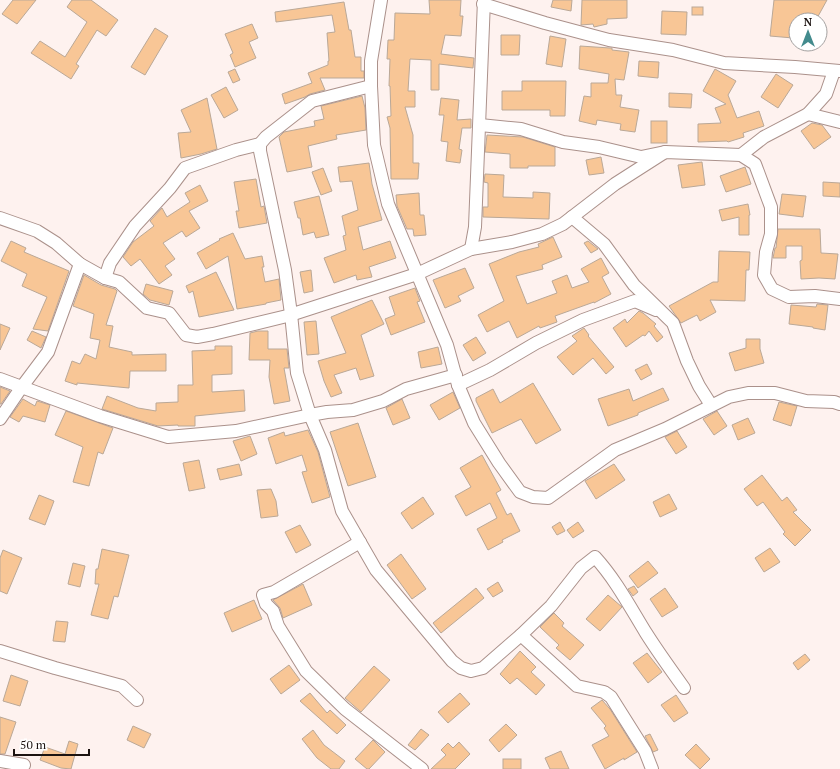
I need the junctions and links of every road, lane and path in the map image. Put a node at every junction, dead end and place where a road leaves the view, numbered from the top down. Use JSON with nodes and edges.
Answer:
{"nodes":[{"id":1,"x":382,"y":0,"type":"edge"},
{"id":2,"x":484,"y":2,"type":"edge"},
{"id":3,"x":837,"y":71,"type":"edge"},
{"id":4,"x":371,"y":86,"type":"junction"},
{"id":5,"x":808,"y":114,"type":"junction"},
{"id":6,"x":840,"y":122,"type":"edge"},
{"id":7,"x":480,"y":125,"type":"junction"},
{"id":8,"x":260,"y":144,"type":"junction"},
{"id":9,"x":665,"y":152,"type":"junction"},
{"id":10,"x":741,"y":155,"type":"junction"},
{"id":11,"x":572,"y":217,"type":"junction"},
{"id":12,"x":0,"y":218,"type":"edge"},
{"id":13,"x":471,"y":249,"type":"junction"},
{"id":14,"x":80,"y":264,"type":"junction"},
{"id":15,"x":417,"y":274,"type":"junction"},
{"id":16,"x":105,"y":278,"type":"junction"},
{"id":17,"x":840,"y":299,"type":"edge"},
{"id":18,"x":661,"y":312,"type":"junction"},
{"id":19,"x":292,"y":314,"type":"junction"},
{"id":20,"x":0,"y":380,"type":"edge"},
{"id":21,"x":457,"y":380,"type":"junction"},
{"id":22,"x":21,"y":388,"type":"junction"},
{"id":23,"x":840,"y":404,"type":"edge"},
{"id":24,"x":711,"y":405,"type":"junction"},
{"id":25,"x":310,"y":415,"type":"junction"},
{"id":26,"x":0,"y":419,"type":"edge"},
{"id":27,"x":360,"y":542,"type":"junction"},
{"id":28,"x":521,"y":635,"type":"junction"},
{"id":29,"x":0,"y":651,"type":"edge"},
{"id":30,"x":684,"y":688,"type":"dead end"},
{"id":31,"x":137,"y":700,"type":"dead end"},
{"id":32,"x":0,"y":761,"type":"edge"},
{"id":33,"x":24,"y":765,"type":"dead end"},
{"id":34,"x":650,"y":768,"type":"edge"},
{"id":35,"x":422,"y":769,"type":"edge"}],
"edges":[{"from":1,"to":4,"type":"street"},
{"from":2,"to":3,"type":"street"},
{"from":2,"to":7,"type":"street"},
{"from":3,"to":5,"type":"street"},
{"from":4,"to":8,"type":"street"},
{"from":4,"to":15,"type":"street"},
{"from":5,"to":6,"type":"street"},
{"from":5,"to":10,"type":"street"},
{"from":7,"to":9,"type":"street"},
{"from":7,"to":13,"type":"street"},
{"from":8,"to":16,"type":"street"},
{"from":8,"to":19,"type":"street"},
{"from":9,"to":10,"type":"street"},
{"from":9,"to":11,"type":"street"},
{"from":10,"to":17,"type":"street"},
{"from":11,"to":13,"type":"street"},
{"from":11,"to":18,"type":"street"},
{"from":12,"to":14,"type":"street"},
{"from":13,"to":15,"type":"street"},
{"from":14,"to":16,"type":"street"},
{"from":14,"to":22,"type":"street"},
{"from":15,"to":19,"type":"street"},
{"from":15,"to":21,"type":"street"},
{"from":16,"to":19,"type":"street"},
{"from":18,"to":21,"type":"street"},
{"from":18,"to":24,"type":"street"},
{"from":19,"to":25,"type":"street"},
{"from":20,"to":22,"type":"street"},
{"from":21,"to":24,"type":"street"},
{"from":21,"to":25,"type":"street"},
{"from":22,"to":25,"type":"street"},
{"from":22,"to":26,"type":"street"},
{"from":23,"to":24,"type":"street"},
{"from":25,"to":27,"type":"street"},
{"from":27,"to":28,"type":"street"},
{"from":27,"to":35,"type":"street"},
{"from":28,"to":30,"type":"street"},
{"from":28,"to":34,"type":"street"},
{"from":29,"to":31,"type":"street"},
{"from":32,"to":33,"type":"street"}]}
